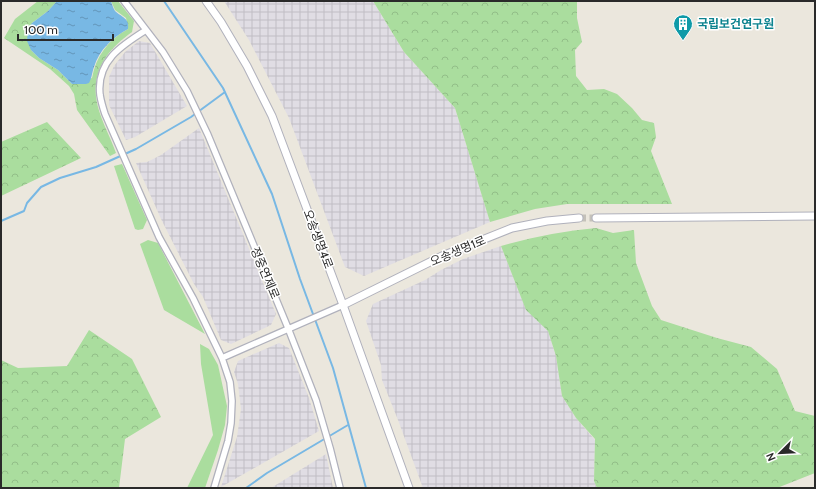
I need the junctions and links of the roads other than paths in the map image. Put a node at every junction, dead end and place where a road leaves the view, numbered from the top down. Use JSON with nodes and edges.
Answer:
{"nodes":[{"id":1,"x":124,"y":1,"type":"edge"},
{"id":2,"x":206,"y":1,"type":"edge"},
{"id":3,"x":146,"y":30,"type":"junction"},
{"id":4,"x":815,"y":216,"type":"edge"},
{"id":5,"x":579,"y":218,"type":"tunnel mouth"},
{"id":6,"x":596,"y":218,"type":"tunnel mouth"},
{"id":7,"x":343,"y":305,"type":"junction"},
{"id":8,"x":291,"y":327,"type":"junction"},
{"id":9,"x":222,"y":358,"type":"junction"},
{"id":10,"x":214,"y":488,"type":"edge"},
{"id":11,"x":340,"y":488,"type":"edge"},
{"id":12,"x":409,"y":488,"type":"edge"}],
"edges":[{"from":1,"to":3,"type":"street"},
{"from":2,"to":7,"type":"street","name":"오송생명4로"},
{"from":3,"to":8,"type":"street","name":"정중연제로"},
{"from":3,"to":9,"type":"street"},
{"from":4,"to":6,"type":"street"},
{"from":5,"to":7,"type":"street","name":"오송생명1로"},
{"from":7,"to":8,"type":"street"},
{"from":7,"to":12,"type":"street","name":"오송생명4로"},
{"from":8,"to":9,"type":"street"},
{"from":8,"to":11,"type":"street","name":"정중연제로"},
{"from":9,"to":10,"type":"street"}]}
